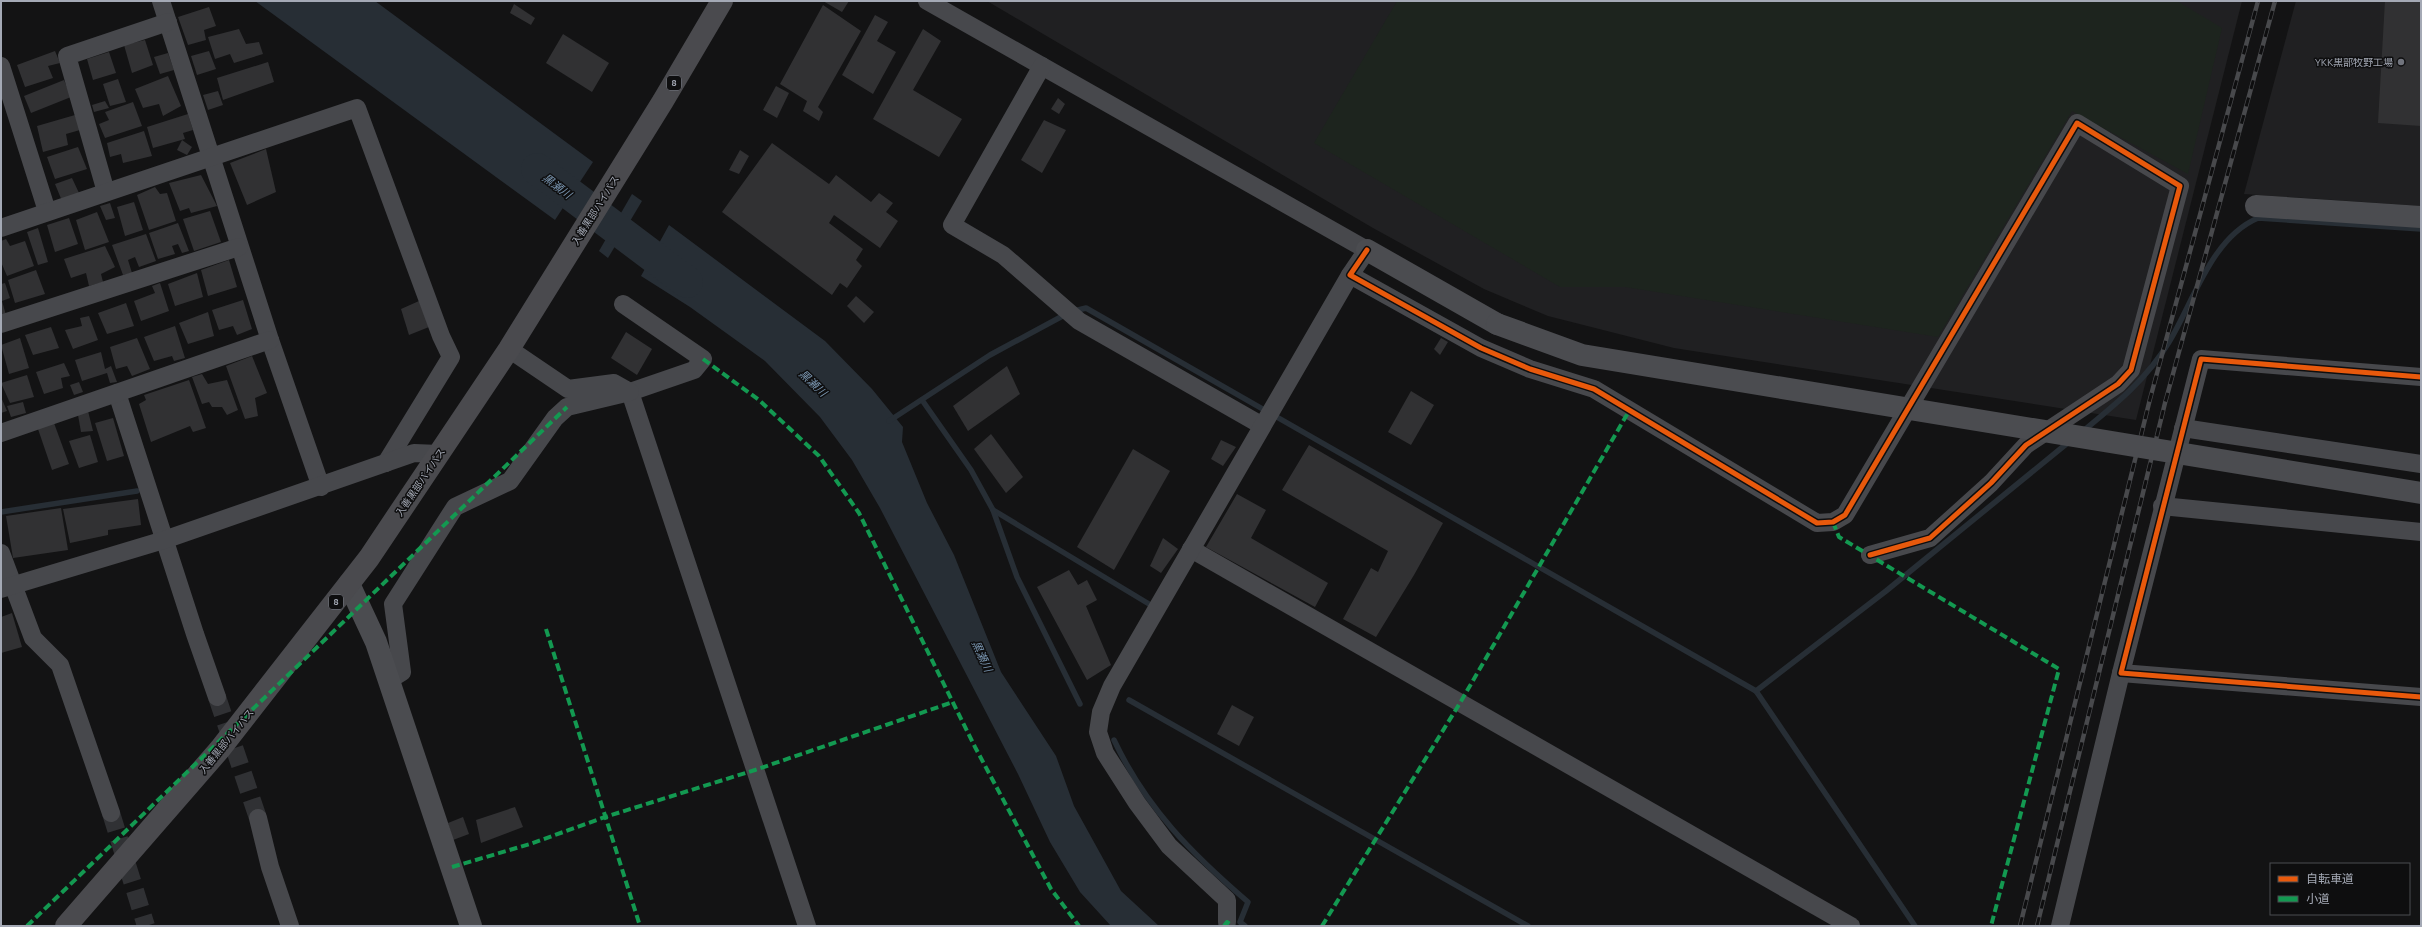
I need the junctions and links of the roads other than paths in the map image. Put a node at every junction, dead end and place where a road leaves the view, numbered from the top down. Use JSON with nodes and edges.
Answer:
{"nodes":[{"id":1,"x":161,"y":1,"type":"edge"},
{"id":2,"x":722,"y":1,"type":"edge"},
{"id":3,"x":927,"y":1,"type":"edge"},
{"id":4,"x":168,"y":22,"type":"junction"},
{"id":5,"x":1,"y":66,"type":"edge"},
{"id":6,"x":1042,"y":66,"type":"junction"},
{"id":7,"x":210,"y":158,"type":"junction"},
{"id":8,"x":106,"y":192,"type":"junction"},
{"id":9,"x":2256,"y":206,"type":"dead end"},
{"id":10,"x":48,"y":211,"type":"junction"},
{"id":11,"x":2421,"y":217,"type":"edge"},
{"id":12,"x":1,"y":228,"type":"edge"},
{"id":13,"x":239,"y":247,"type":"junction"},
{"id":14,"x":1367,"y":250,"type":"junction"},
{"id":15,"x":1350,"y":275,"type":"junction"},
{"id":16,"x":623,"y":304,"type":"dead end"},
{"id":17,"x":1,"y":324,"type":"edge"},
{"id":18,"x":270,"y":340,"type":"junction"},
{"id":19,"x":509,"y":349,"type":"junction"},
{"id":20,"x":2421,"y":377,"type":"edge"},
{"id":21,"x":630,"y":392,"type":"junction"},
{"id":22,"x":117,"y":393,"type":"junction"},
{"id":23,"x":1261,"y":425,"type":"junction"},
{"id":24,"x":2183,"y":428,"type":"junction"},
{"id":25,"x":1,"y":433,"type":"edge"},
{"id":26,"x":439,"y":454,"type":"junction"},
{"id":27,"x":386,"y":463,"type":"junction"},
{"id":28,"x":2421,"y":464,"type":"edge"},
{"id":29,"x":321,"y":487,"type":"junction"},
{"id":30,"x":2421,"y":494,"type":"edge"},
{"id":31,"x":2162,"y":506,"type":"junction"},
{"id":32,"x":2421,"y":532,"type":"edge"},
{"id":33,"x":164,"y":540,"type":"junction"},
{"id":34,"x":1191,"y":549,"type":"junction"},
{"id":35,"x":1,"y":553,"type":"edge"},
{"id":36,"x":1870,"y":556,"type":"dead end"},
{"id":37,"x":349,"y":584,"type":"junction"},
{"id":38,"x":6,"y":587,"type":"edge"},
{"id":39,"x":2121,"y":672,"type":"junction"},
{"id":40,"x":389,"y":680,"type":"junction"},
{"id":41,"x":217,"y":696,"type":"tunnel mouth"},
{"id":42,"x":2421,"y":697,"type":"edge"},
{"id":43,"x":112,"y":813,"type":"tunnel mouth"},
{"id":44,"x":258,"y":818,"type":"tunnel mouth"},
{"id":45,"x":1227,"y":922,"type":"dead end"},
{"id":46,"x":66,"y":926,"type":"edge"},
{"id":47,"x":290,"y":926,"type":"edge"},
{"id":48,"x":471,"y":926,"type":"edge"},
{"id":49,"x":807,"y":926,"type":"edge"},
{"id":50,"x":1851,"y":926,"type":"edge"},
{"id":51,"x":2060,"y":926,"type":"edge"}],
"edges":[{"from":1,"to":4,"type":"street"},
{"from":2,"to":19,"type":"highway","name":"入善黒部バイパス","number":"8"},
{"from":3,"to":6,"type":"street"},
{"from":4,"to":7,"type":"street"},
{"from":4,"to":8,"type":"street"},
{"from":5,"to":10,"type":"street"},
{"from":6,"to":14,"type":"street"},
{"from":6,"to":23,"type":"street"},
{"from":7,"to":8,"type":"street"},
{"from":7,"to":13,"type":"street"},
{"from":7,"to":27,"type":"street"},
{"from":8,"to":10,"type":"street"},
{"from":9,"to":11,"type":"street"},
{"from":10,"to":12,"type":"street"},
{"from":13,"to":17,"type":"street"},
{"from":13,"to":18,"type":"street"},
{"from":14,"to":15,"type":"street"},
{"from":14,"to":30,"type":"street","bridge":true},
{"from":15,"to":23,"type":"street"},
{"from":15,"to":36,"type":"street"},
{"from":16,"to":21,"type":"street"},
{"from":18,"to":22,"type":"street"},
{"from":18,"to":29,"type":"street"},
{"from":19,"to":21,"type":"street"},
{"from":19,"to":26,"type":"highway","name":"入善黒部バイパス","number":"8"},
{"from":20,"to":24,"type":"street"},
{"from":21,"to":40,"type":"street"},
{"from":21,"to":49,"type":"street"},
{"from":22,"to":25,"type":"street"},
{"from":22,"to":33,"type":"street"},
{"from":23,"to":34,"type":"street"},
{"from":24,"to":28,"type":"street"},
{"from":24,"to":31,"type":"street"},
{"from":26,"to":27,"type":"street"},
{"from":26,"to":37,"type":"highway","name":"入善黒部バイパス","number":"8"},
{"from":27,"to":29,"type":"street"},
{"from":29,"to":33,"type":"street"},
{"from":31,"to":32,"type":"street"},
{"from":31,"to":39,"type":"street"},
{"from":33,"to":38,"type":"street"},
{"from":33,"to":41,"type":"street"},
{"from":34,"to":45,"type":"street"},
{"from":34,"to":50,"type":"street"},
{"from":35,"to":38,"type":"street"},
{"from":37,"to":40,"type":"street"},
{"from":37,"to":46,"type":"highway","name":"入善黒部バイパス","number":"8"},
{"from":38,"to":43,"type":"street"},
{"from":39,"to":42,"type":"street"},
{"from":39,"to":51,"type":"street"},
{"from":40,"to":48,"type":"street"},
{"from":44,"to":47,"type":"street"}]}
